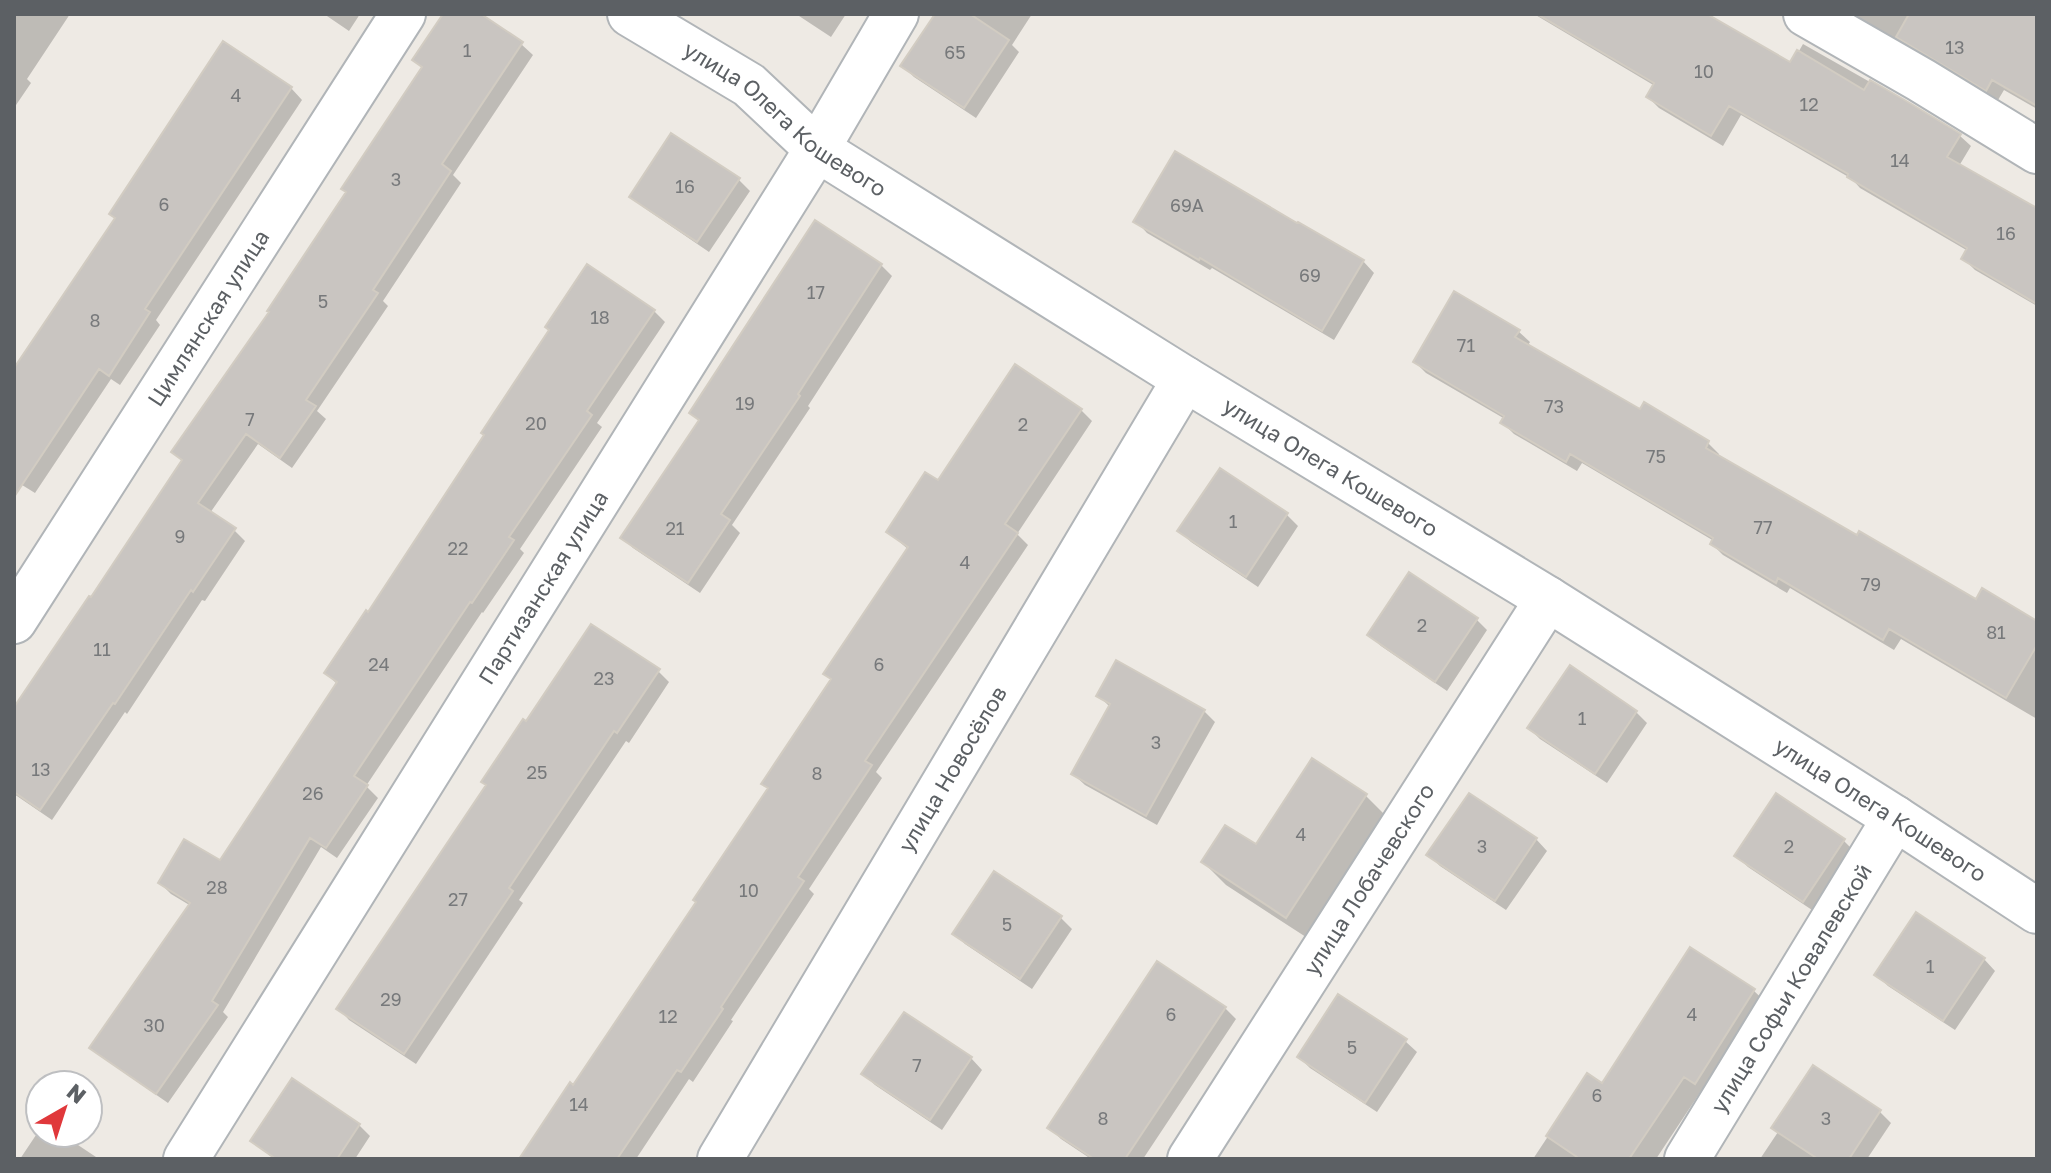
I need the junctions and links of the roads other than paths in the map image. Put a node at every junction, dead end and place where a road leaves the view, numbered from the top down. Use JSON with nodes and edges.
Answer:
{"nodes":[{"id":1,"x":403,"y":14,"type":"edge"},
{"id":2,"x":630,"y":14,"type":"edge"},
{"id":3,"x":896,"y":14,"type":"edge"},
{"id":4,"x":1806,"y":14,"type":"edge"},
{"id":5,"x":817,"y":149,"type":"junction"},
{"id":6,"x":2037,"y":151,"type":"edge"},
{"id":7,"x":1185,"y":379,"type":"junction"},
{"id":8,"x":1548,"y":599,"type":"junction"},
{"id":9,"x":14,"y":621,"type":"edge"},
{"id":10,"x":1895,"y":818,"type":"junction"},
{"id":11,"x":2037,"y":911,"type":"edge"},
{"id":12,"x":186,"y":1159,"type":"edge"},
{"id":13,"x":720,"y":1159,"type":"edge"},
{"id":14,"x":1190,"y":1159,"type":"edge"},
{"id":15,"x":1687,"y":1159,"type":"edge"}],
"edges":[{"from":1,"to":9,"type":"street","name":"Цимлянская улица"},
{"from":2,"to":5,"type":"street","name":"улица Олега Кошевого"},
{"from":3,"to":5,"type":"street","name":"Партизанская улица"},
{"from":4,"to":6,"type":"street"},
{"from":5,"to":7,"type":"street","name":"улица Олега Кошевого"},
{"from":5,"to":12,"type":"street","name":"Партизанская улица"},
{"from":7,"to":8,"type":"street","name":"улица Олега Кошевого"},
{"from":7,"to":13,"type":"street","name":"улица Новосёлов"},
{"from":8,"to":10,"type":"street","name":"улица Олега Кошевого"},
{"from":8,"to":14,"type":"street","name":"улица Лобачевского"},
{"from":10,"to":11,"type":"street","name":"улица Олега Кошевого"},
{"from":10,"to":15,"type":"street","name":"улица Софьи Ковалевской"}]}
